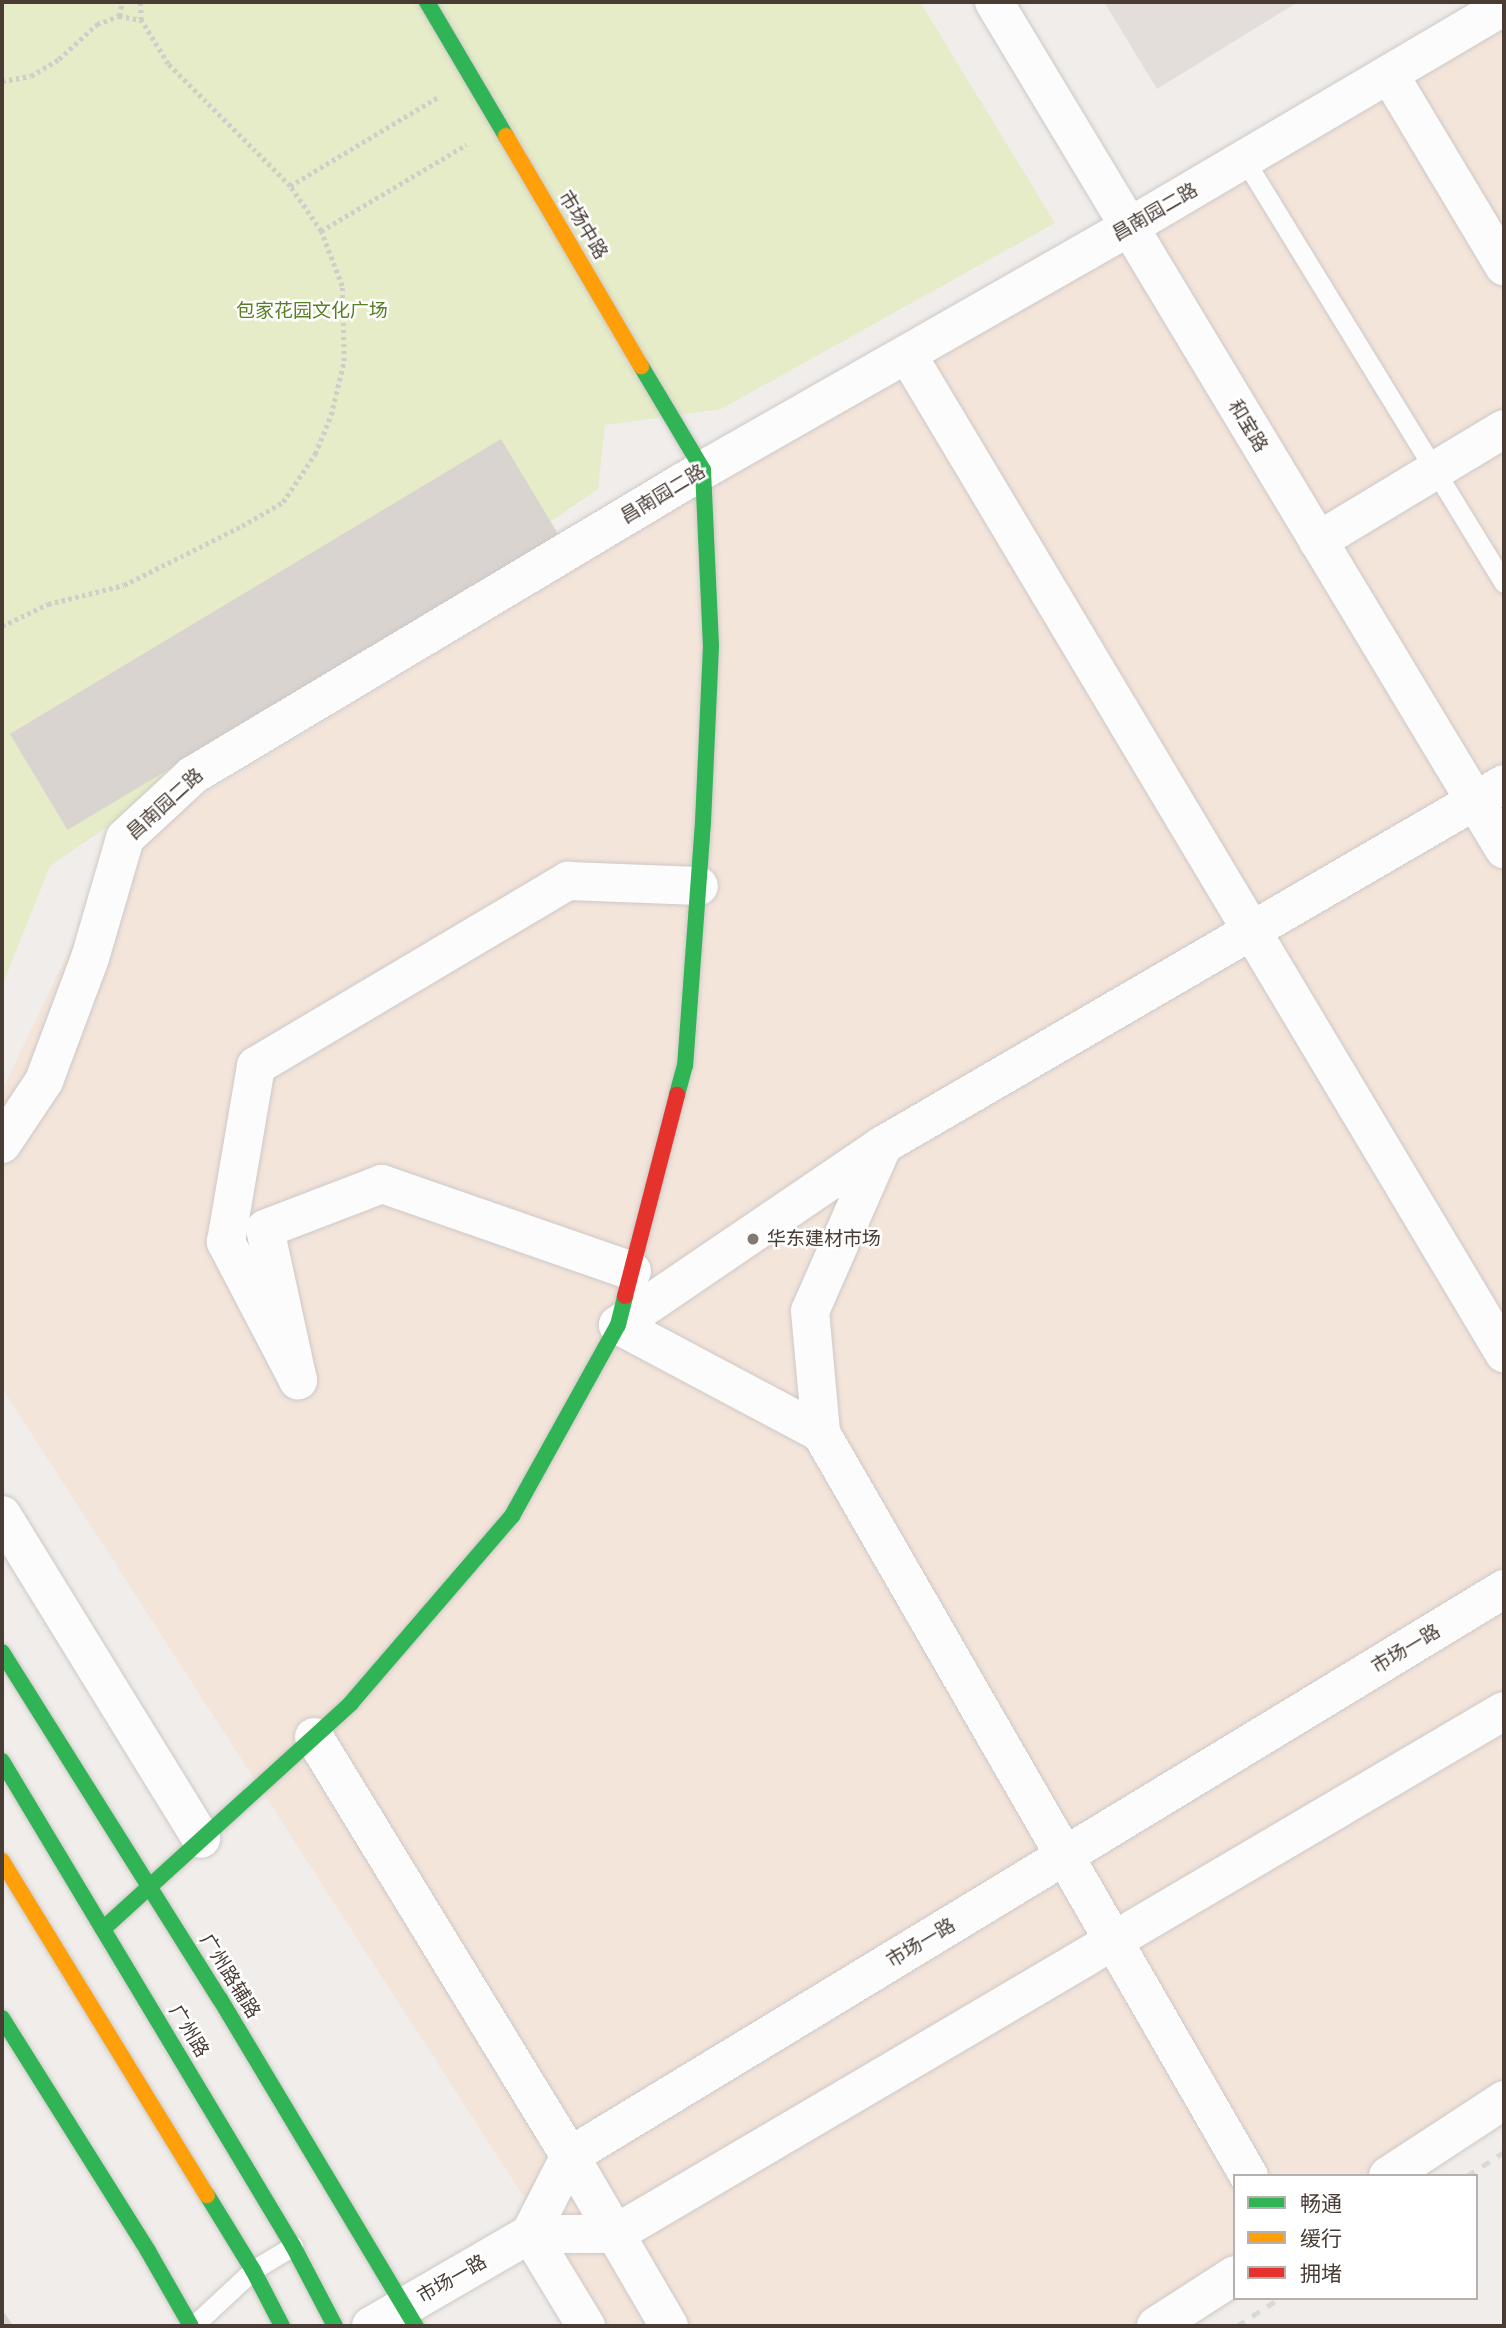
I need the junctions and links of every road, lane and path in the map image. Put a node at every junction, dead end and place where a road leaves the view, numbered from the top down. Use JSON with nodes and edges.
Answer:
{"nodes":[{"id":1,"x":122,"y":2,"type":"edge"},
{"id":2,"x":140,"y":2,"type":"edge"},
{"id":3,"x":427,"y":2,"type":"edge"},
{"id":4,"x":994,"y":2,"type":"edge"},
{"id":5,"x":1504,"y":6,"type":"edge"},
{"id":6,"x":119,"y":16,"type":"junction"},
{"id":7,"x":141,"y":20,"type":"junction"},
{"id":8,"x":1389,"y":74,"type":"junction"},
{"id":9,"x":471,"y":77,"type":"junction"},
{"id":10,"x":2,"y":81,"type":"edge"},
{"id":11,"x":500,"y":125,"type":"junction"},
{"id":12,"x":1244,"y":159,"type":"junction"},
{"id":13,"x":290,"y":186,"type":"junction"},
{"id":14,"x":1129,"y":227,"type":"junction"},
{"id":15,"x":321,"y":231,"type":"junction"},
{"id":16,"x":1504,"y":266,"type":"edge"},
{"id":17,"x":906,"y":354,"type":"junction"},
{"id":18,"x":1504,"y":429,"type":"edge"},
{"id":19,"x":703,"y":470,"type":"junction"},
{"id":20,"x":1435,"y":470,"type":"junction"},
{"id":21,"x":1318,"y":541,"type":"junction"},
{"id":22,"x":1504,"y":583,"type":"edge"},
{"id":23,"x":2,"y":626,"type":"edge"},
{"id":24,"x":1490,"y":793,"type":"edge"},
{"id":25,"x":1504,"y":849,"type":"edge"},
{"id":26,"x":699,"y":886,"type":"junction"},
{"id":27,"x":1252,"y":930,"type":"junction"},
{"id":28,"x":2,"y":1144,"type":"edge"},
{"id":29,"x":883,"y":1145,"type":"junction"},
{"id":30,"x":632,"y":1271,"type":"junction"},
{"id":31,"x":618,"y":1325,"type":"junction"},
{"id":32,"x":1504,"y":1353,"type":"edge"},
{"id":33,"x":821,"y":1433,"type":"junction"},
{"id":34,"x":2,"y":1516,"type":"edge"},
{"id":35,"x":1504,"y":1589,"type":"edge"},
{"id":36,"x":2,"y":1652,"type":"edge"},
{"id":37,"x":1504,"y":1711,"type":"edge"},
{"id":38,"x":314,"y":1737,"type":"junction"},
{"id":39,"x":2,"y":1761,"type":"edge"},
{"id":40,"x":201,"y":1839,"type":"junction"},
{"id":41,"x":1065,"y":1856,"type":"junction"},
{"id":42,"x":2,"y":1861,"type":"edge"},
{"id":43,"x":149,"y":1887,"type":"junction"},
{"id":44,"x":103,"y":1929,"type":"junction"},
{"id":45,"x":1114,"y":1941,"type":"junction"},
{"id":46,"x":2,"y":2018,"type":"edge"},
{"id":47,"x":1504,"y":2101,"type":"edge"},
{"id":48,"x":570,"y":2156,"type":"junction"},
{"id":49,"x":1249,"y":2174,"type":"edge"},
{"id":50,"x":1391,"y":2174,"type":"edge"},
{"id":51,"x":530,"y":2234,"type":"junction"},
{"id":52,"x":615,"y":2234,"type":"junction"},
{"id":53,"x":293,"y":2246,"type":"junction"},
{"id":54,"x":253,"y":2270,"type":"junction"},
{"id":55,"x":1233,"y":2276,"type":"edge"},
{"id":56,"x":411,"y":2316,"type":"edge"},
{"id":57,"x":192,"y":2326,"type":"edge"},
{"id":58,"x":282,"y":2326,"type":"edge"},
{"id":59,"x":335,"y":2326,"type":"edge"},
{"id":60,"x":371,"y":2326,"type":"edge"},
{"id":61,"x":586,"y":2326,"type":"edge"},
{"id":62,"x":669,"y":2326,"type":"edge"},
{"id":63,"x":1156,"y":2326,"type":"edge"}],
"edges":[{"from":1,"to":6,"type":"path"},
{"from":2,"to":7,"type":"path"},
{"from":3,"to":9,"type":"main road","name":"市场中路"},
{"from":4,"to":14,"type":"street","name":"和宝路"},
{"from":5,"to":8,"type":"street","name":"昌南园二路"},
{"from":6,"to":7,"type":"path"},
{"from":6,"to":10,"type":"path"},
{"from":7,"to":13,"type":"path"},
{"from":8,"to":12,"type":"street","name":"昌南园二路"},
{"from":8,"to":16,"type":"street"},
{"from":9,"to":11,"type":"main road","name":"市场中路"},
{"from":9,"to":13,"type":"path"},
{"from":11,"to":15,"type":"path"},
{"from":11,"to":19,"type":"main road","name":"市场中路"},
{"from":12,"to":14,"type":"street","name":"昌南园二路"},
{"from":12,"to":20,"type":"lane"},
{"from":13,"to":15,"type":"path"},
{"from":14,"to":17,"type":"street","name":"昌南园二路"},
{"from":14,"to":21,"type":"street","name":"和宝路"},
{"from":15,"to":23,"type":"path"},
{"from":17,"to":19,"type":"street","name":"昌南园二路"},
{"from":17,"to":27,"type":"street"},
{"from":18,"to":20,"type":"street"},
{"from":19,"to":26,"type":"main road"},
{"from":19,"to":28,"type":"street","name":"昌南园二路"},
{"from":20,"to":21,"type":"street"},
{"from":20,"to":22,"type":"lane"},
{"from":21,"to":24,"type":"street","name":"和宝路"},
{"from":24,"to":25,"type":"street","name":"和宝路"},
{"from":24,"to":27,"type":"street"},
{"from":26,"to":30,"type":"main road"},
{"from":26,"to":30,"type":"street"},
{"from":27,"to":29,"type":"street"},
{"from":27,"to":32,"type":"street"},
{"from":29,"to":31,"type":"street"},
{"from":29,"to":33,"type":"street"},
{"from":30,"to":31,"type":"main road"},
{"from":31,"to":33,"type":"street"},
{"from":31,"to":38,"type":"main road"},
{"from":33,"to":41,"type":"street"},
{"from":34,"to":40,"type":"street"},
{"from":35,"to":41,"type":"street","name":"市场一路"},
{"from":36,"to":43,"type":"main road","name":"广州路辅路"},
{"from":37,"to":45,"type":"street"},
{"from":38,"to":40,"type":"main road"},
{"from":38,"to":48,"type":"street"},
{"from":39,"to":44,"type":"main road","name":"广州路"},
{"from":40,"to":43,"type":"main road"},
{"from":41,"to":45,"type":"street"},
{"from":41,"to":48,"type":"street","name":"市场一路"},
{"from":42,"to":54,"type":"main road"},
{"from":43,"to":44,"type":"main road"},
{"from":43,"to":56,"type":"main road","name":"广州路辅路"},
{"from":44,"to":53,"type":"main road","name":"广州路"},
{"from":45,"to":49,"type":"street"},
{"from":45,"to":52,"type":"street"},
{"from":46,"to":57,"type":"main road"},
{"from":47,"to":50,"type":"street"},
{"from":48,"to":51,"type":"street"},
{"from":48,"to":52,"type":"street"},
{"from":51,"to":52,"type":"street"},
{"from":51,"to":56,"type":"street","name":"市场一路"},
{"from":51,"to":61,"type":"street"},
{"from":52,"to":62,"type":"street"},
{"from":53,"to":54,"type":"lane"},
{"from":53,"to":59,"type":"main road","name":"广州路"},
{"from":54,"to":57,"type":"lane"},
{"from":54,"to":58,"type":"main road"},
{"from":55,"to":63,"type":"street"},
{"from":56,"to":60,"type":"street","name":"市场一路"}]}
